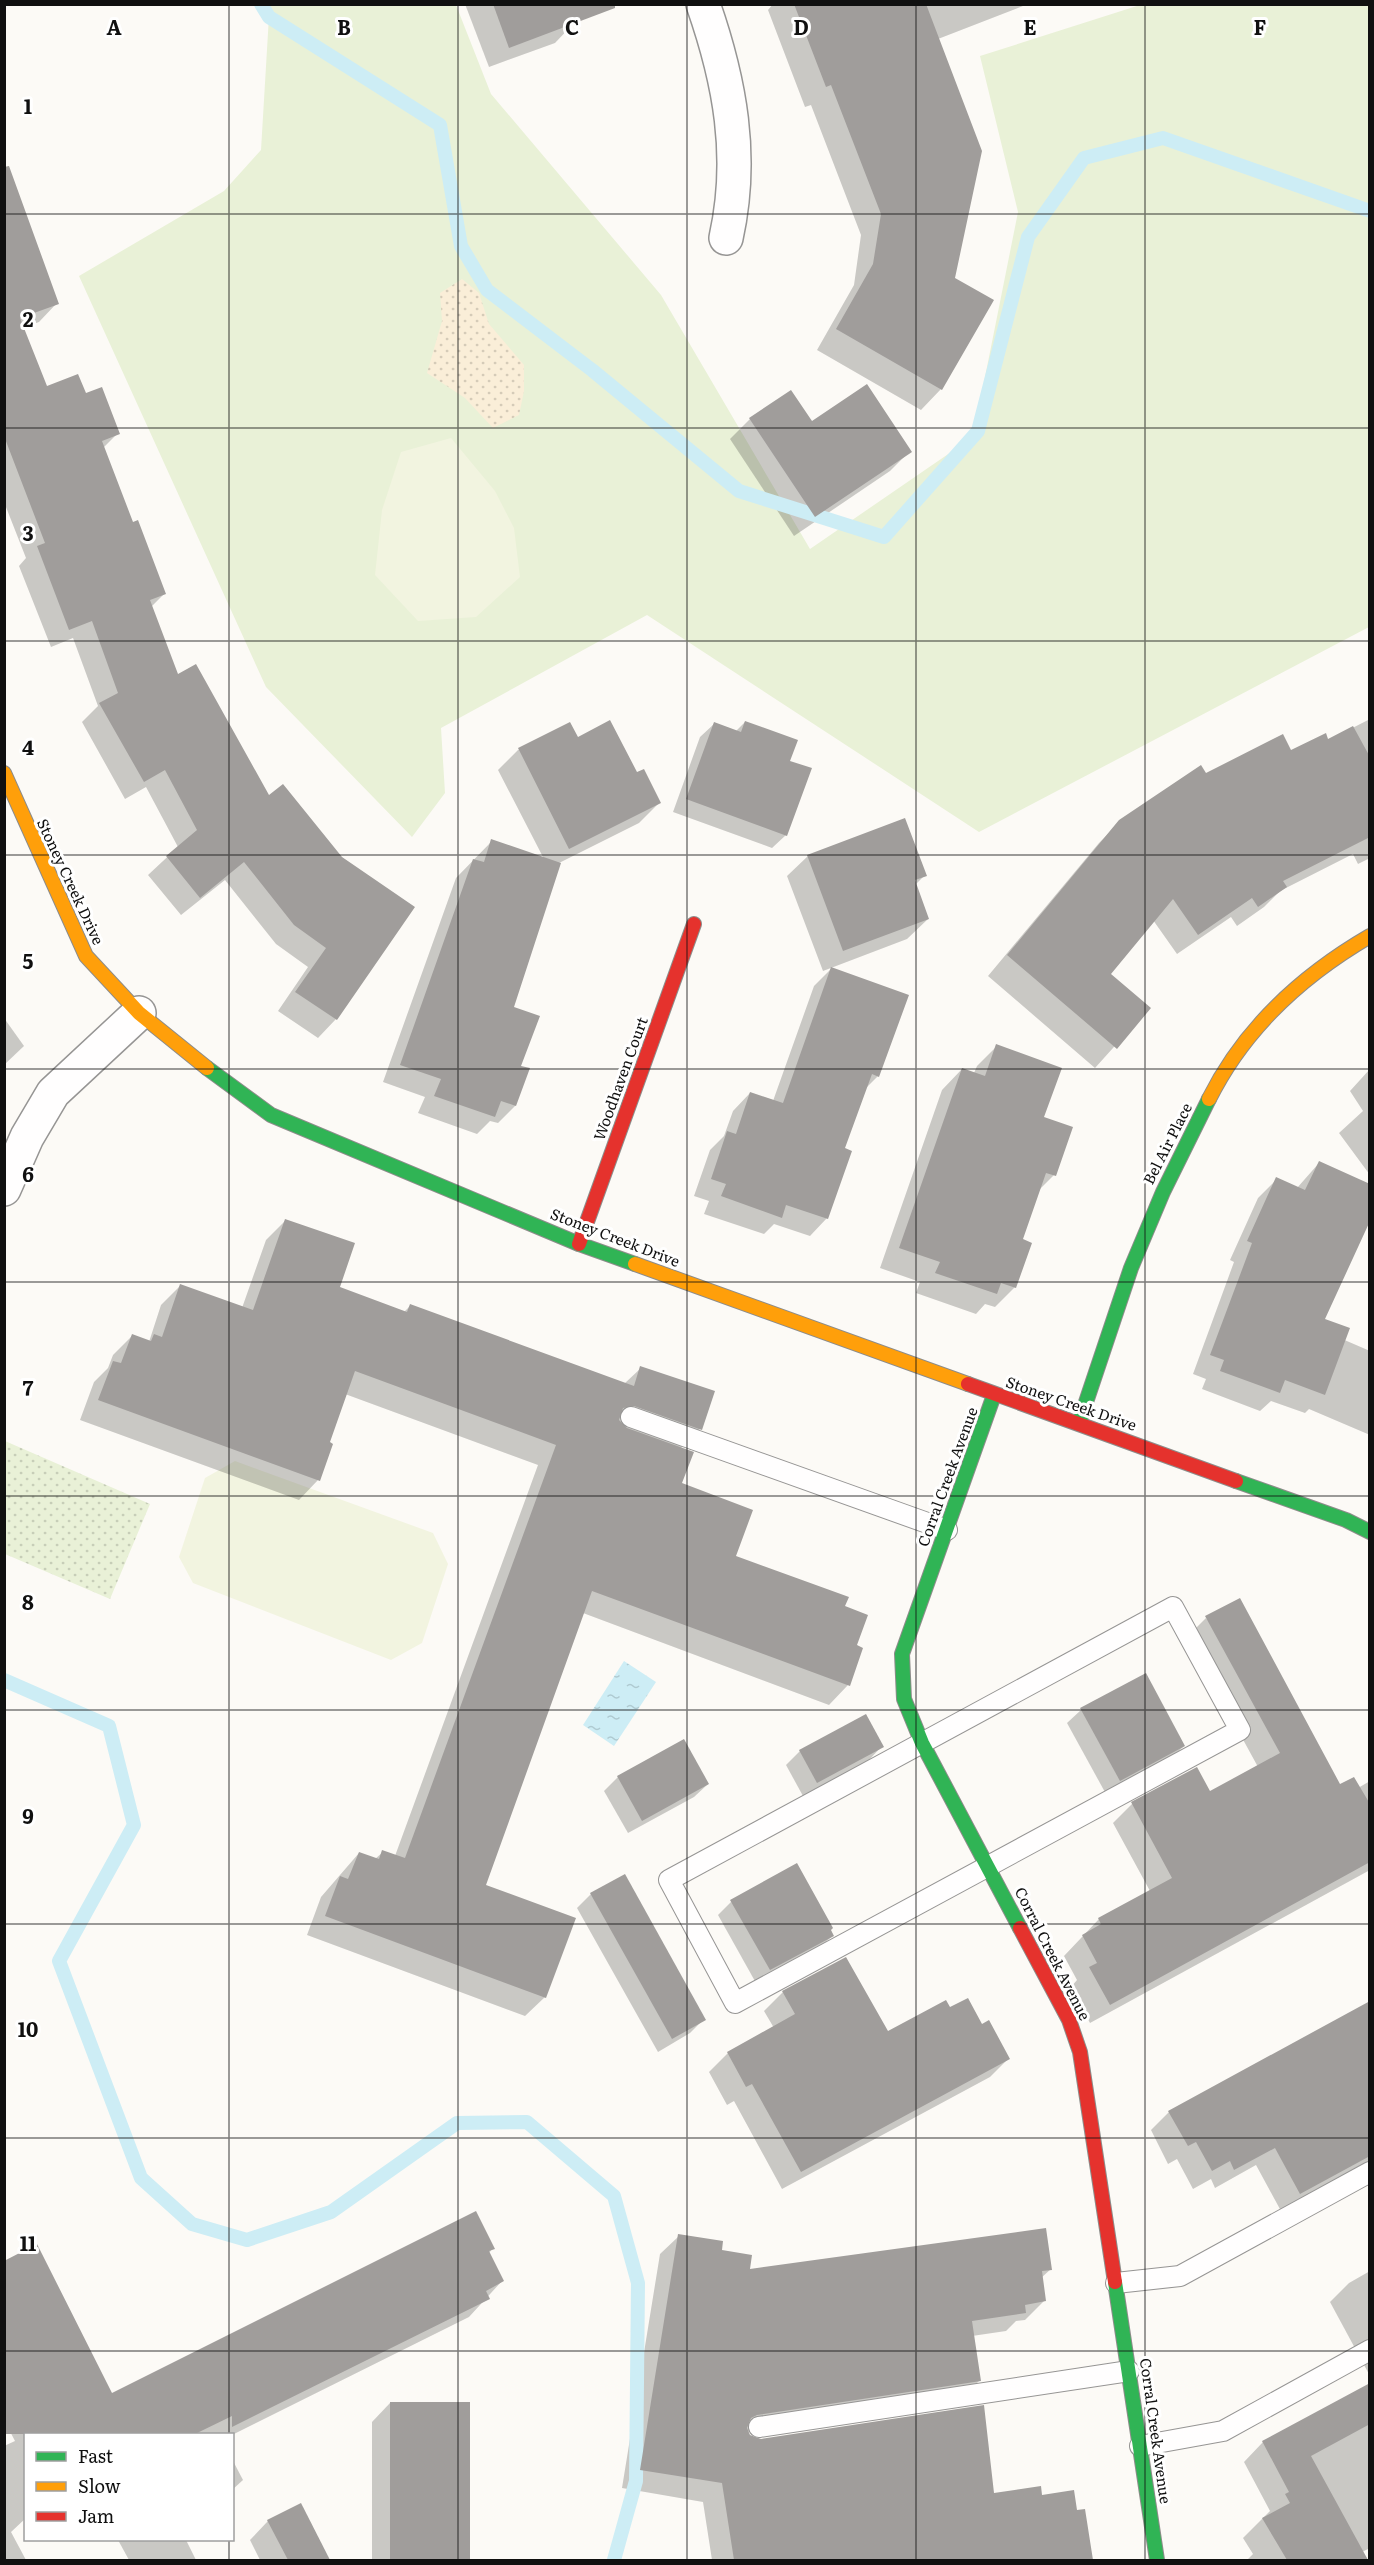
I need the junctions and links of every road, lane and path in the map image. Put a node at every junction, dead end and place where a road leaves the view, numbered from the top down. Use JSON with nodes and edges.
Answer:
{"nodes":[{"id":1,"x":703,"y":4,"type":"edge"},
{"id":2,"x":726,"y":238,"type":"dead end"},
{"id":3,"x":4,"y":773,"type":"edge"},
{"id":4,"x":694,"y":924,"type":"dead end"},
{"id":5,"x":1370,"y":936,"type":"edge"},
{"id":6,"x":139,"y":1013,"type":"junction"},
{"id":7,"x":4,"y":1188,"type":"edge"},
{"id":8,"x":579,"y":1244,"type":"junction"},
{"id":9,"x":994,"y":1395,"type":"junction"},
{"id":10,"x":631,"y":1417,"type":"dead end"},
{"id":11,"x":1078,"y":1423,"type":"junction"},
{"id":12,"x":947,"y":1530,"type":"junction"},
{"id":13,"x":1370,"y":1532,"type":"edge"},
{"id":14,"x":922,"y":1743,"type":"junction"},
{"id":15,"x":988,"y":1867,"type":"junction"},
{"id":16,"x":1370,"y":2172,"type":"edge"},
{"id":17,"x":1116,"y":2283,"type":"junction"},
{"id":18,"x":1370,"y":2350,"type":"edge"},
{"id":19,"x":1129,"y":2371,"type":"junction"},
{"id":20,"x":759,"y":2427,"type":"dead end"},
{"id":21,"x":1140,"y":2446,"type":"junction"},
{"id":22,"x":1157,"y":2560,"type":"edge"}],
"edges":[{"from":1,"to":2,"type":"street"},
{"from":3,"to":6,"type":"street","name":"Stoney Creek Drive"},
{"from":4,"to":8,"type":"street","name":"Woodhaven Court"},
{"from":5,"to":11,"type":"street","name":"Bel Air Place"},
{"from":6,"to":7,"type":"street"},
{"from":6,"to":8,"type":"street","name":"Stoney Creek Drive"},
{"from":8,"to":9,"type":"street","name":"Stoney Creek Drive"},
{"from":9,"to":11,"type":"street","name":"Stoney Creek Drive"},
{"from":9,"to":12,"type":"street","name":"Corral Creek Avenue"},
{"from":10,"to":12,"type":"lane"},
{"from":11,"to":13,"type":"street","name":"Stoney Creek Drive"},
{"from":12,"to":14,"type":"street","name":"Corral Creek Avenue"},
{"from":14,"to":15,"type":"street","name":"Corral Creek Avenue"},
{"from":14,"to":15,"type":"lane"},
{"from":14,"to":15,"type":"lane"},
{"from":15,"to":17,"type":"street","name":"Corral Creek Avenue"},
{"from":16,"to":17,"type":"lane"},
{"from":17,"to":19,"type":"street","name":"Corral Creek Avenue"},
{"from":18,"to":21,"type":"lane"},
{"from":19,"to":20,"type":"lane"},
{"from":19,"to":21,"type":"street","name":"Corral Creek Avenue"},
{"from":21,"to":22,"type":"street","name":"Corral Creek Avenue"}]}
